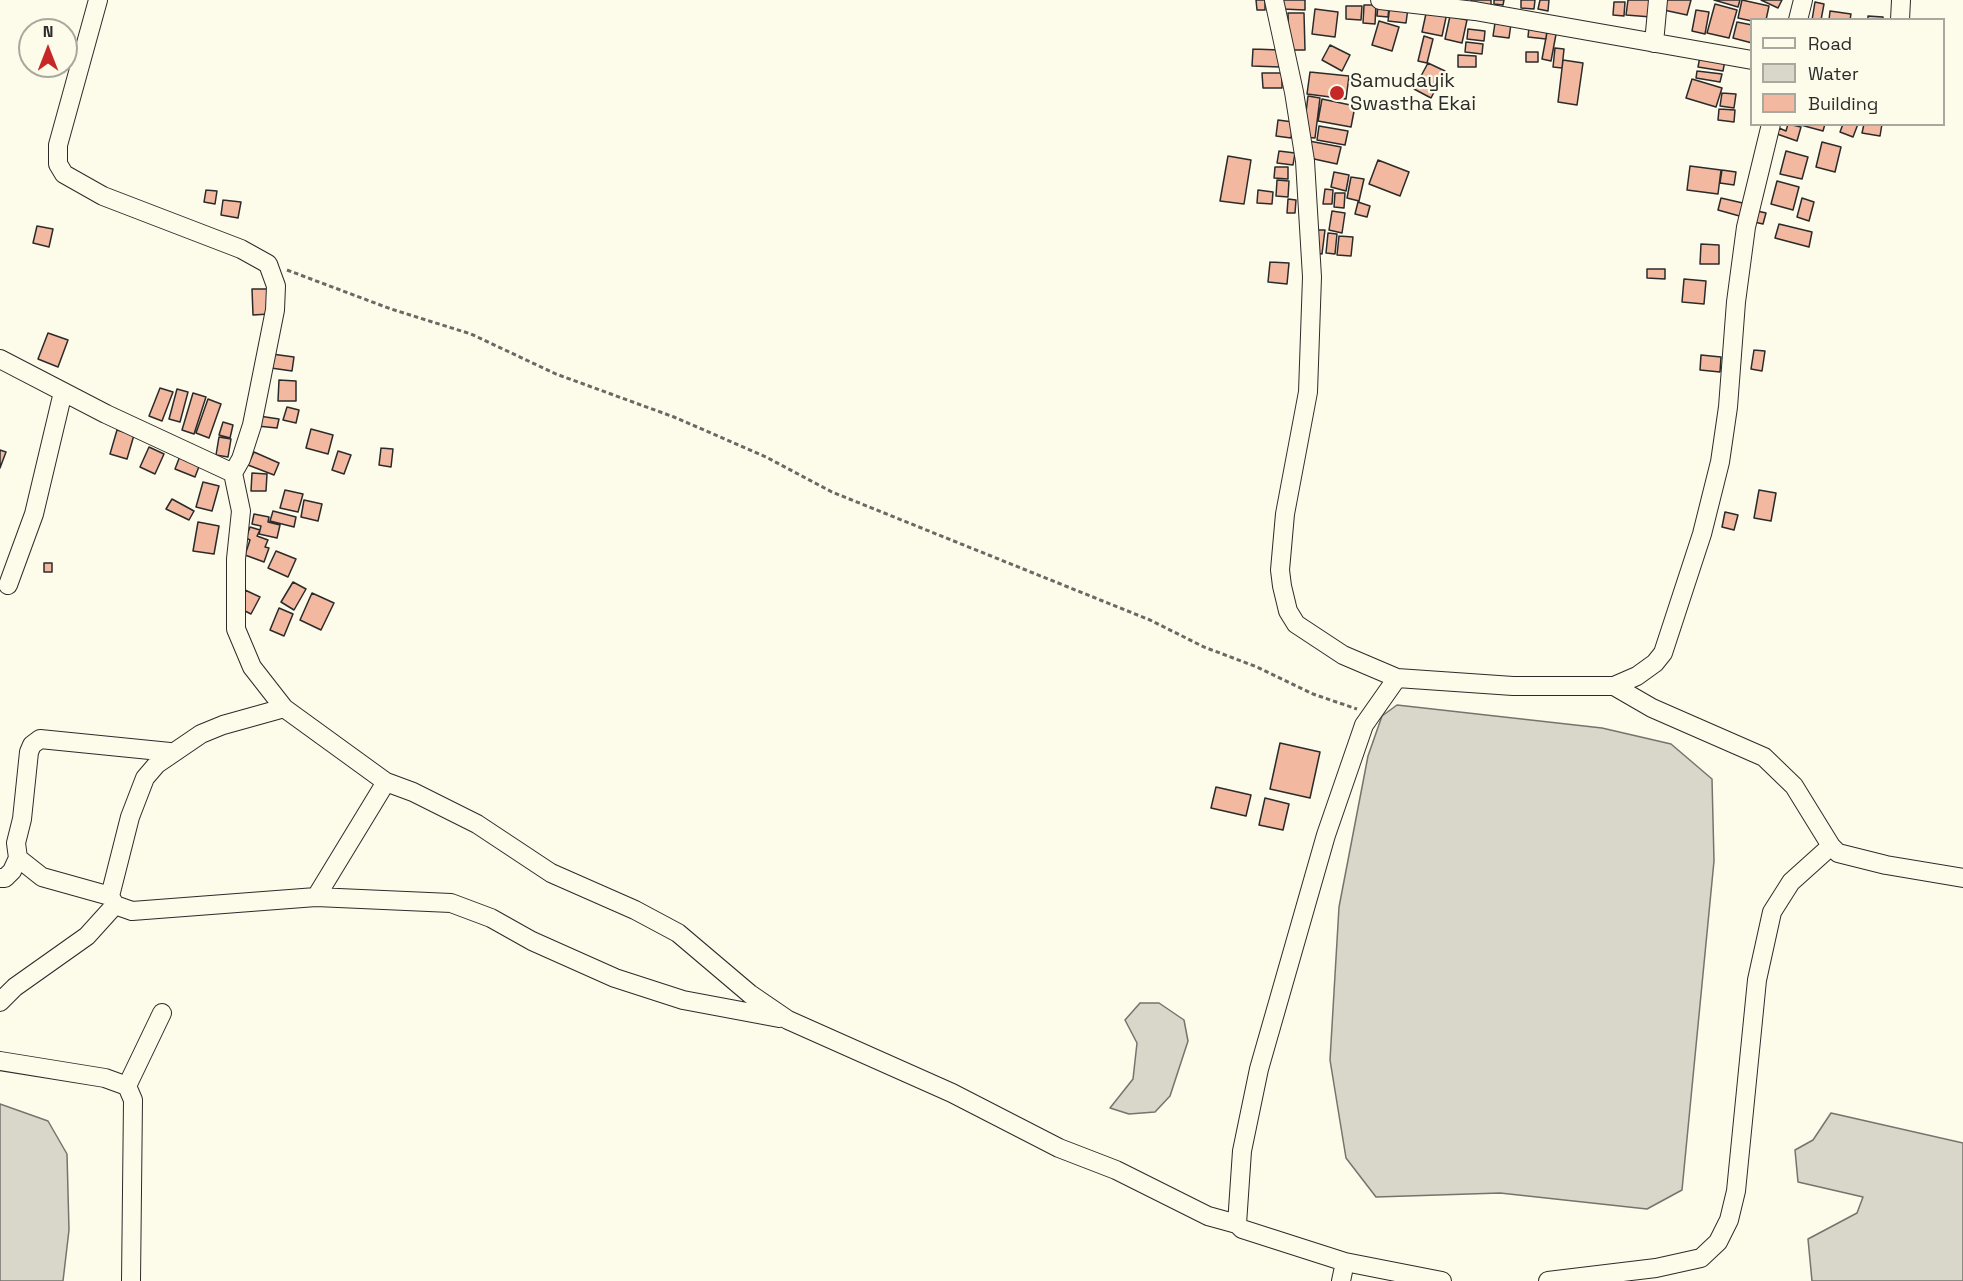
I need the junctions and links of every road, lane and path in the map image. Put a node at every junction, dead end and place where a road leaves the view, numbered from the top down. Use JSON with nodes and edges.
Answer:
{"nodes":[{"id":1,"x":98,"y":0,"type":"edge"},
{"id":2,"x":1274,"y":0,"type":"edge"},
{"id":3,"x":1380,"y":0,"type":"edge"},
{"id":4,"x":1658,"y":0,"type":"edge"},
{"id":5,"x":1803,"y":0,"type":"edge"},
{"id":6,"x":1901,"y":0,"type":"edge"},
{"id":7,"x":1798,"y":18,"type":"edge"},
{"id":8,"x":1900,"y":18,"type":"edge"},
{"id":9,"x":1654,"y":43,"type":"junction"},
{"id":10,"x":1750,"y":60,"type":"edge"},
{"id":11,"x":1771,"y":126,"type":"edge"},
{"id":12,"x":268,"y":264,"type":"junction"},
{"id":13,"x":0,"y":359,"type":"edge"},
{"id":14,"x":63,"y":392,"type":"junction"},
{"id":15,"x":233,"y":473,"type":"junction"},
{"id":16,"x":8,"y":585,"type":"dead end"},
{"id":17,"x":1397,"y":678,"type":"junction"},
{"id":18,"x":1614,"y":686,"type":"junction"},
{"id":19,"x":284,"y":708,"type":"junction"},
{"id":20,"x":1370,"y":714,"type":"junction"},
{"id":21,"x":170,"y":752,"type":"junction"},
{"id":22,"x":386,"y":782,"type":"junction"},
{"id":23,"x":1831,"y":846,"type":"junction"},
{"id":24,"x":18,"y":858,"type":"junction"},
{"id":25,"x":0,"y":878,"type":"edge"},
{"id":26,"x":1963,"y":878,"type":"edge"},
{"id":27,"x":316,"y":897,"type":"junction"},
{"id":28,"x":113,"y":901,"type":"junction"},
{"id":29,"x":0,"y":1002,"type":"edge"},
{"id":30,"x":162,"y":1013,"type":"dead end"},
{"id":31,"x":788,"y":1020,"type":"junction"},
{"id":32,"x":0,"y":1061,"type":"edge"},
{"id":33,"x":127,"y":1086,"type":"junction"},
{"id":34,"x":1237,"y":1224,"type":"junction"},
{"id":35,"x":1345,"y":1262,"type":"junction"},
{"id":36,"x":131,"y":1281,"type":"edge"},
{"id":37,"x":1341,"y":1281,"type":"edge"},
{"id":38,"x":1442,"y":1281,"type":"edge"},
{"id":39,"x":1548,"y":1281,"type":"edge"}],
"edges":[{"from":1,"to":12,"type":"street"},
{"from":2,"to":17,"type":"street"},
{"from":3,"to":9,"type":"street"},
{"from":4,"to":9,"type":"street"},
{"from":5,"to":7,"type":"street"},
{"from":6,"to":8,"type":"street"},
{"from":9,"to":10,"type":"street"},
{"from":11,"to":18,"type":"street"},
{"from":12,"to":15,"type":"street"},
{"from":12,"to":20,"type":"path"},
{"from":13,"to":14,"type":"street"},
{"from":14,"to":15,"type":"street"},
{"from":14,"to":16,"type":"street"},
{"from":15,"to":19,"type":"street"},
{"from":17,"to":18,"type":"street"},
{"from":17,"to":20,"type":"street"},
{"from":18,"to":23,"type":"street"},
{"from":19,"to":21,"type":"street"},
{"from":19,"to":22,"type":"street"},
{"from":20,"to":34,"type":"street"},
{"from":21,"to":24,"type":"street"},
{"from":21,"to":28,"type":"street"},
{"from":22,"to":27,"type":"street"},
{"from":22,"to":31,"type":"street"},
{"from":23,"to":26,"type":"street"},
{"from":23,"to":39,"type":"street"},
{"from":24,"to":25,"type":"street"},
{"from":24,"to":28,"type":"street"},
{"from":27,"to":28,"type":"street"},
{"from":27,"to":31,"type":"street"},
{"from":28,"to":29,"type":"street"},
{"from":30,"to":33,"type":"street"},
{"from":31,"to":34,"type":"street"},
{"from":32,"to":33,"type":"street"},
{"from":33,"to":36,"type":"street"},
{"from":34,"to":35,"type":"street"},
{"from":35,"to":37,"type":"street"},
{"from":35,"to":38,"type":"street"}]}
